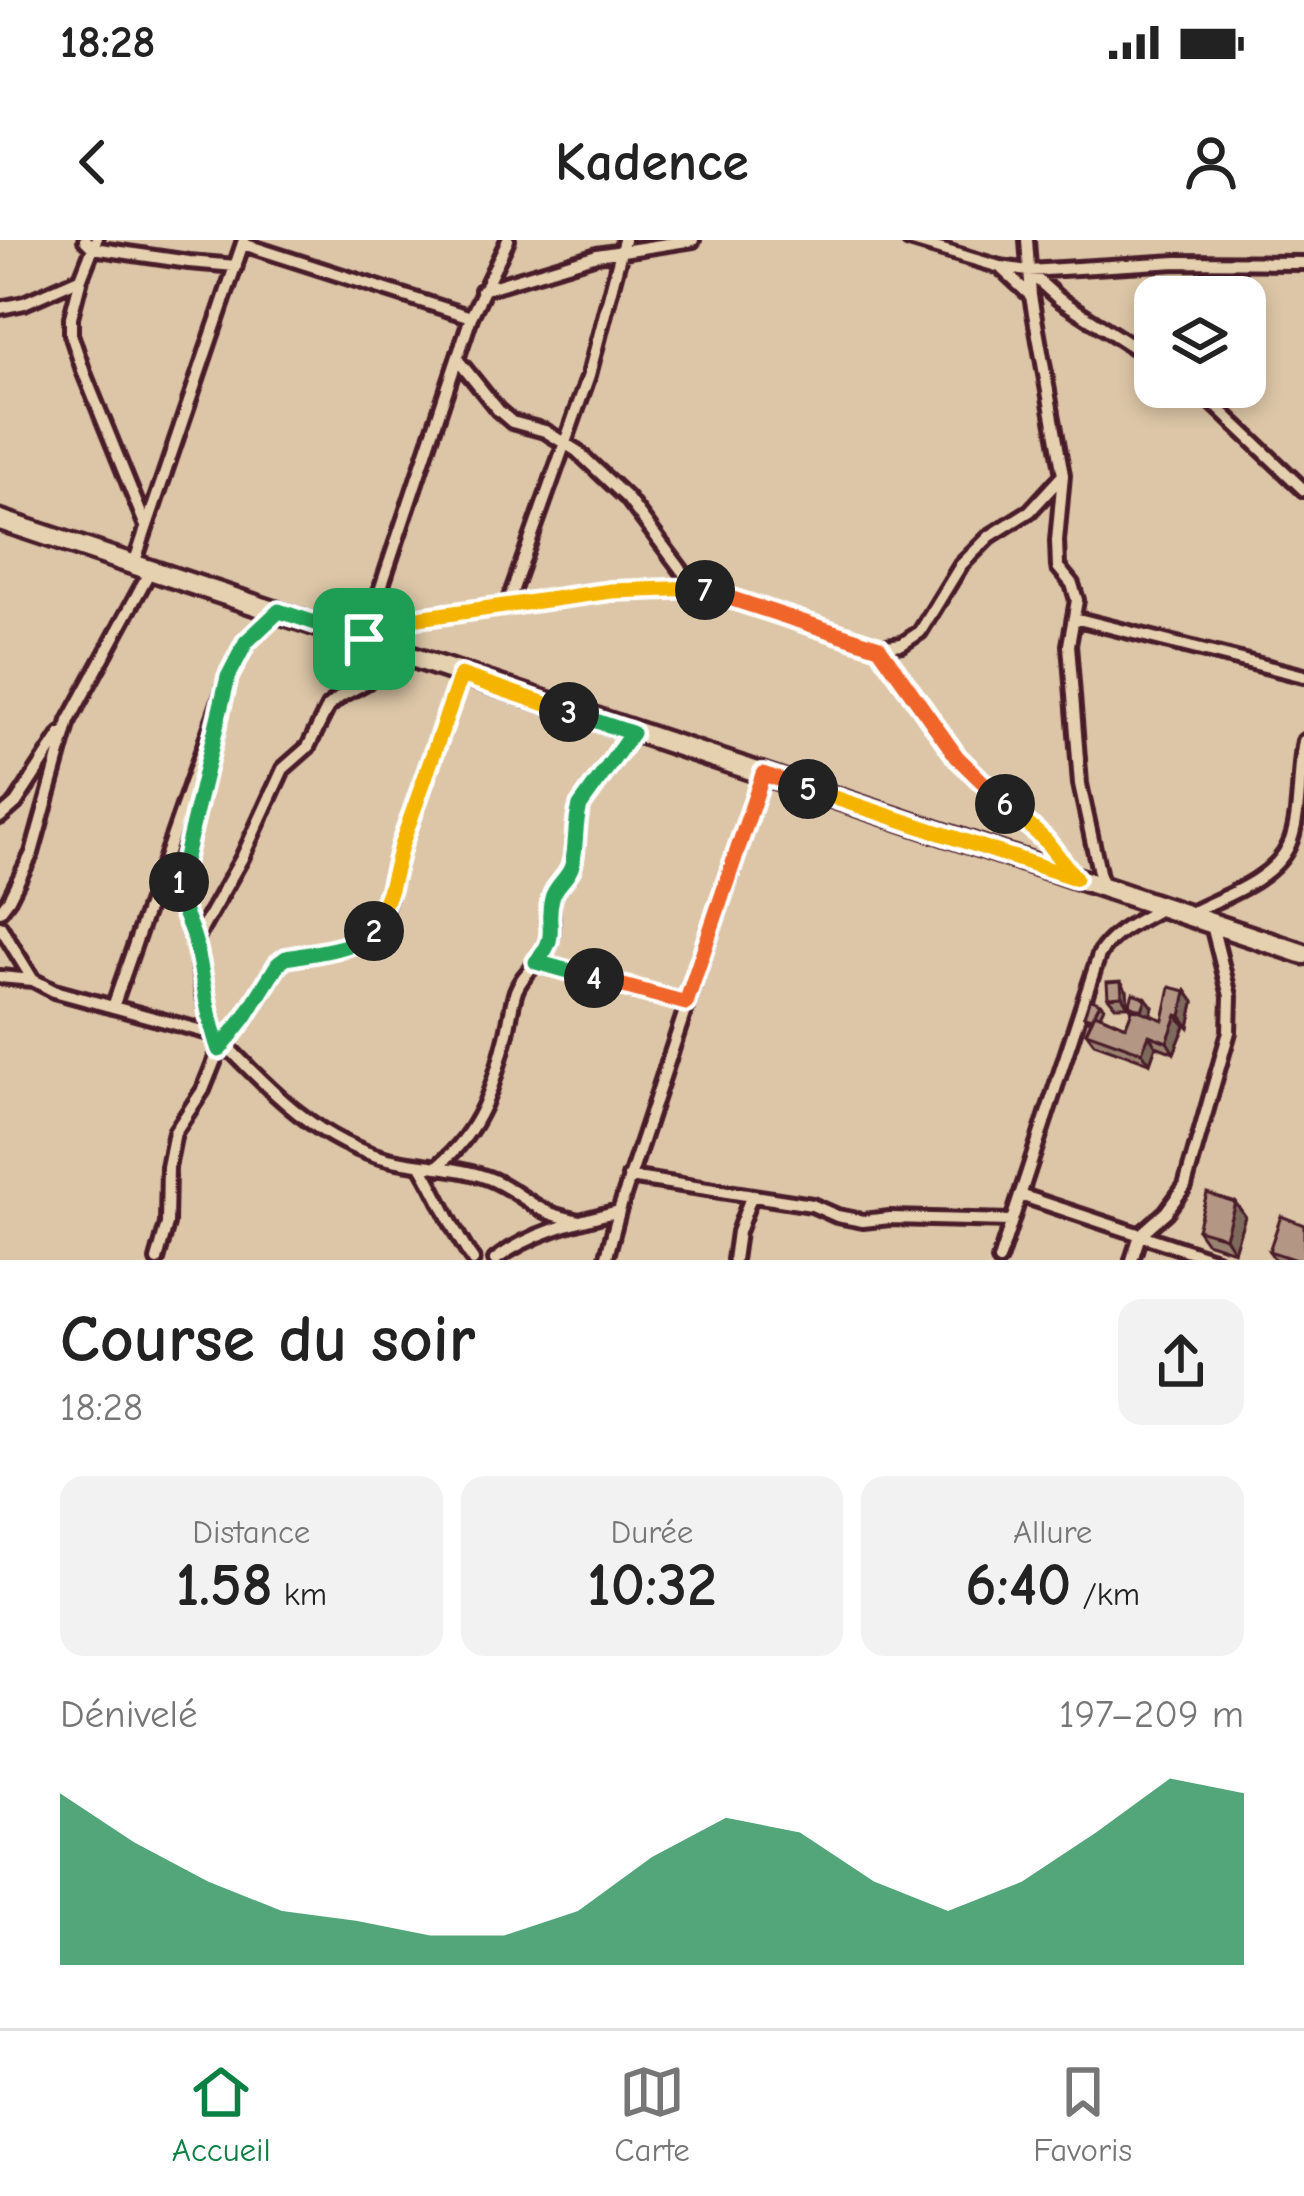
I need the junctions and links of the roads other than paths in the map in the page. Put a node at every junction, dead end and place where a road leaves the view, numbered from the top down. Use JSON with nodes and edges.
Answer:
{"nodes":[{"id":1,"x":508,"y":240,"type":"edge"},
{"id":2,"x":693,"y":240,"type":"edge"},
{"id":3,"x":909,"y":240,"type":"edge"},
{"id":4,"x":1027,"y":240,"type":"edge"},
{"id":5,"x":91,"y":242,"type":"edge"},
{"id":6,"x":244,"y":242,"type":"edge"},
{"id":7,"x":622,"y":246,"type":"edge"},
{"id":8,"x":1304,"y":263,"type":"edge"},
{"id":9,"x":236,"y":266,"type":"junction"},
{"id":10,"x":1000,"y":267,"type":"junction"},
{"id":11,"x":1028,"y":271,"type":"junction"},
{"id":12,"x":81,"y":278,"type":"junction"},
{"id":13,"x":482,"y":290,"type":"junction"},
{"id":14,"x":1031,"y":296,"type":"junction"},
{"id":15,"x":0,"y":308,"type":"edge"},
{"id":16,"x":471,"y":317,"type":"junction"},
{"id":17,"x":1134,"y":347,"type":"edge"},
{"id":18,"x":457,"y":359,"type":"junction"},
{"id":19,"x":1218,"y":408,"type":"edge"},
{"id":20,"x":565,"y":444,"type":"junction"},
{"id":21,"x":1064,"y":475,"type":"junction"},
{"id":22,"x":1304,"y":490,"type":"edge"},
{"id":23,"x":0,"y":520,"type":"edge"},
{"id":24,"x":146,"y":525,"type":"junction"},
{"id":25,"x":143,"y":567,"type":"junction"},
{"id":26,"x":700,"y":588,"type":"junction"},
{"id":27,"x":507,"y":606,"type":"junction"},
{"id":28,"x":279,"y":611,"type":"junction"},
{"id":29,"x":1074,"y":618,"type":"junction"},
{"id":30,"x":366,"y":632,"type":"junction"},
{"id":31,"x":879,"y":647,"type":"junction"},
{"id":32,"x":388,"y":648,"type":"junction"},
{"id":33,"x":461,"y":675,"type":"junction"},
{"id":34,"x":1304,"y":676,"type":"edge"},
{"id":35,"x":224,"y":689,"type":"junction"},
{"id":36,"x":69,"y":721,"type":"junction"},
{"id":37,"x":632,"y":733,"type":"junction"},
{"id":38,"x":1304,"y":741,"type":"edge"},
{"id":39,"x":763,"y":774,"type":"junction"},
{"id":40,"x":0,"y":817,"type":"edge"},
{"id":41,"x":1299,"y":822,"type":"edge"},
{"id":42,"x":1075,"y":878,"type":"junction"},
{"id":43,"x":1102,"y":886,"type":"junction"},
{"id":44,"x":1165,"y":906,"type":"junction"},
{"id":45,"x":0,"y":911,"type":"edge"},
{"id":46,"x":1189,"y":914,"type":"junction"},
{"id":47,"x":1211,"y":922,"type":"junction"},
{"id":48,"x":0,"y":926,"type":"edge"},
{"id":49,"x":195,"y":941,"type":"junction"},
{"id":50,"x":1304,"y":954,"type":"edge"},
{"id":51,"x":536,"y":962,"type":"junction"},
{"id":52,"x":0,"y":977,"type":"edge"},
{"id":53,"x":33,"y":980,"type":"junction"},
{"id":54,"x":686,"y":1003,"type":"junction"},
{"id":55,"x":113,"y":1007,"type":"junction"},
{"id":56,"x":213,"y":1034,"type":"junction"},
{"id":57,"x":222,"y":1047,"type":"junction"},
{"id":58,"x":439,"y":1165,"type":"junction"},
{"id":59,"x":421,"y":1166,"type":"junction"},
{"id":60,"x":628,"y":1177,"type":"junction"},
{"id":61,"x":1020,"y":1195,"type":"junction"},
{"id":62,"x":751,"y":1197,"type":"junction"},
{"id":63,"x":619,"y":1211,"type":"junction"},
{"id":64,"x":1012,"y":1220,"type":"junction"},
{"id":65,"x":578,"y":1221,"type":"junction"},
{"id":66,"x":1140,"y":1235,"type":"junction"},
{"id":67,"x":157,"y":1260,"type":"edge"},
{"id":68,"x":473,"y":1260,"type":"edge"},
{"id":69,"x":495,"y":1260,"type":"edge"},
{"id":70,"x":606,"y":1260,"type":"edge"},
{"id":71,"x":734,"y":1260,"type":"edge"},
{"id":72,"x":999,"y":1260,"type":"edge"},
{"id":73,"x":1132,"y":1260,"type":"edge"},
{"id":74,"x":1216,"y":1260,"type":"edge"}],
"edges":[{"from":1,"to":13,"type":"street"},
{"from":2,"to":7,"type":"street"},
{"from":3,"to":10,"type":"street"},
{"from":4,"to":11,"type":"street"},
{"from":5,"to":9,"type":"street"},
{"from":5,"to":12,"type":"street"},
{"from":6,"to":9,"type":"street"},
{"from":6,"to":16,"type":"street"},
{"from":7,"to":13,"type":"street"},
{"from":7,"to":20,"type":"street"},
{"from":8,"to":11,"type":"street"},
{"from":9,"to":24,"type":"street"},
{"from":10,"to":11,"type":"street"},
{"from":10,"to":14,"type":"street"},
{"from":11,"to":14,"type":"street"},
{"from":11,"to":17,"type":"street"},
{"from":12,"to":15,"type":"street"},
{"from":12,"to":24,"type":"street"},
{"from":13,"to":16,"type":"street"},
{"from":14,"to":21,"type":"street"},
{"from":16,"to":18,"type":"street"},
{"from":18,"to":20,"type":"street"},
{"from":18,"to":30,"type":"street"},
{"from":19,"to":22,"type":"street"},
{"from":20,"to":26,"type":"street"},
{"from":20,"to":27,"type":"street"},
{"from":21,"to":29,"type":"street"},
{"from":21,"to":31,"type":"street"},
{"from":23,"to":25,"type":"main road"},
{"from":24,"to":25,"type":"street"},
{"from":25,"to":28,"type":"main road"},
{"from":25,"to":36,"type":"street"},
{"from":26,"to":27,"type":"street"},
{"from":26,"to":31,"type":"street"},
{"from":27,"to":30,"type":"street"},
{"from":28,"to":30,"type":"main road"},
{"from":28,"to":35,"type":"street"},
{"from":29,"to":34,"type":"street"},
{"from":29,"to":43,"type":"street"},
{"from":30,"to":32,"type":"main road"},
{"from":31,"to":42,"type":"street"},
{"from":32,"to":33,"type":"main road"},
{"from":32,"to":49,"type":"street"},
{"from":33,"to":37,"type":"main road"},
{"from":33,"to":57,"type":"street"},
{"from":35,"to":49,"type":"street"},
{"from":35,"to":55,"type":"street"},
{"from":36,"to":40,"type":"street"},
{"from":36,"to":45,"type":"street"},
{"from":37,"to":39,"type":"main road"},
{"from":37,"to":51,"type":"street"},
{"from":38,"to":41,"type":"street"},
{"from":39,"to":42,"type":"main road"},
{"from":39,"to":54,"type":"street"},
{"from":41,"to":46,"type":"street"},
{"from":42,"to":43,"type":"main road"},
{"from":43,"to":44,"type":"main road"},
{"from":44,"to":46,"type":"main road"},
{"from":44,"to":61,"type":"street"},
{"from":46,"to":47,"type":"main road"},
{"from":47,"to":50,"type":"main road"},
{"from":47,"to":66,"type":"street"},
{"from":48,"to":53,"type":"street"},
{"from":49,"to":56,"type":"street"},
{"from":51,"to":54,"type":"street"},
{"from":51,"to":58,"type":"street"},
{"from":52,"to":53,"type":"street"},
{"from":53,"to":55,"type":"street"},
{"from":54,"to":60,"type":"street"},
{"from":55,"to":56,"type":"street"},
{"from":56,"to":57,"type":"street"},
{"from":57,"to":59,"type":"street"},
{"from":57,"to":67,"type":"street"},
{"from":58,"to":59,"type":"street"},
{"from":58,"to":65,"type":"street"},
{"from":59,"to":68,"type":"street"},
{"from":60,"to":62,"type":"street"},
{"from":60,"to":63,"type":"street"},
{"from":61,"to":64,"type":"street"},
{"from":61,"to":66,"type":"street"},
{"from":62,"to":64,"type":"street"},
{"from":62,"to":71,"type":"street"},
{"from":63,"to":65,"type":"street"},
{"from":63,"to":70,"type":"street"},
{"from":64,"to":72,"type":"street"},
{"from":65,"to":69,"type":"street"},
{"from":66,"to":73,"type":"street"},
{"from":66,"to":74,"type":"street"}]}
